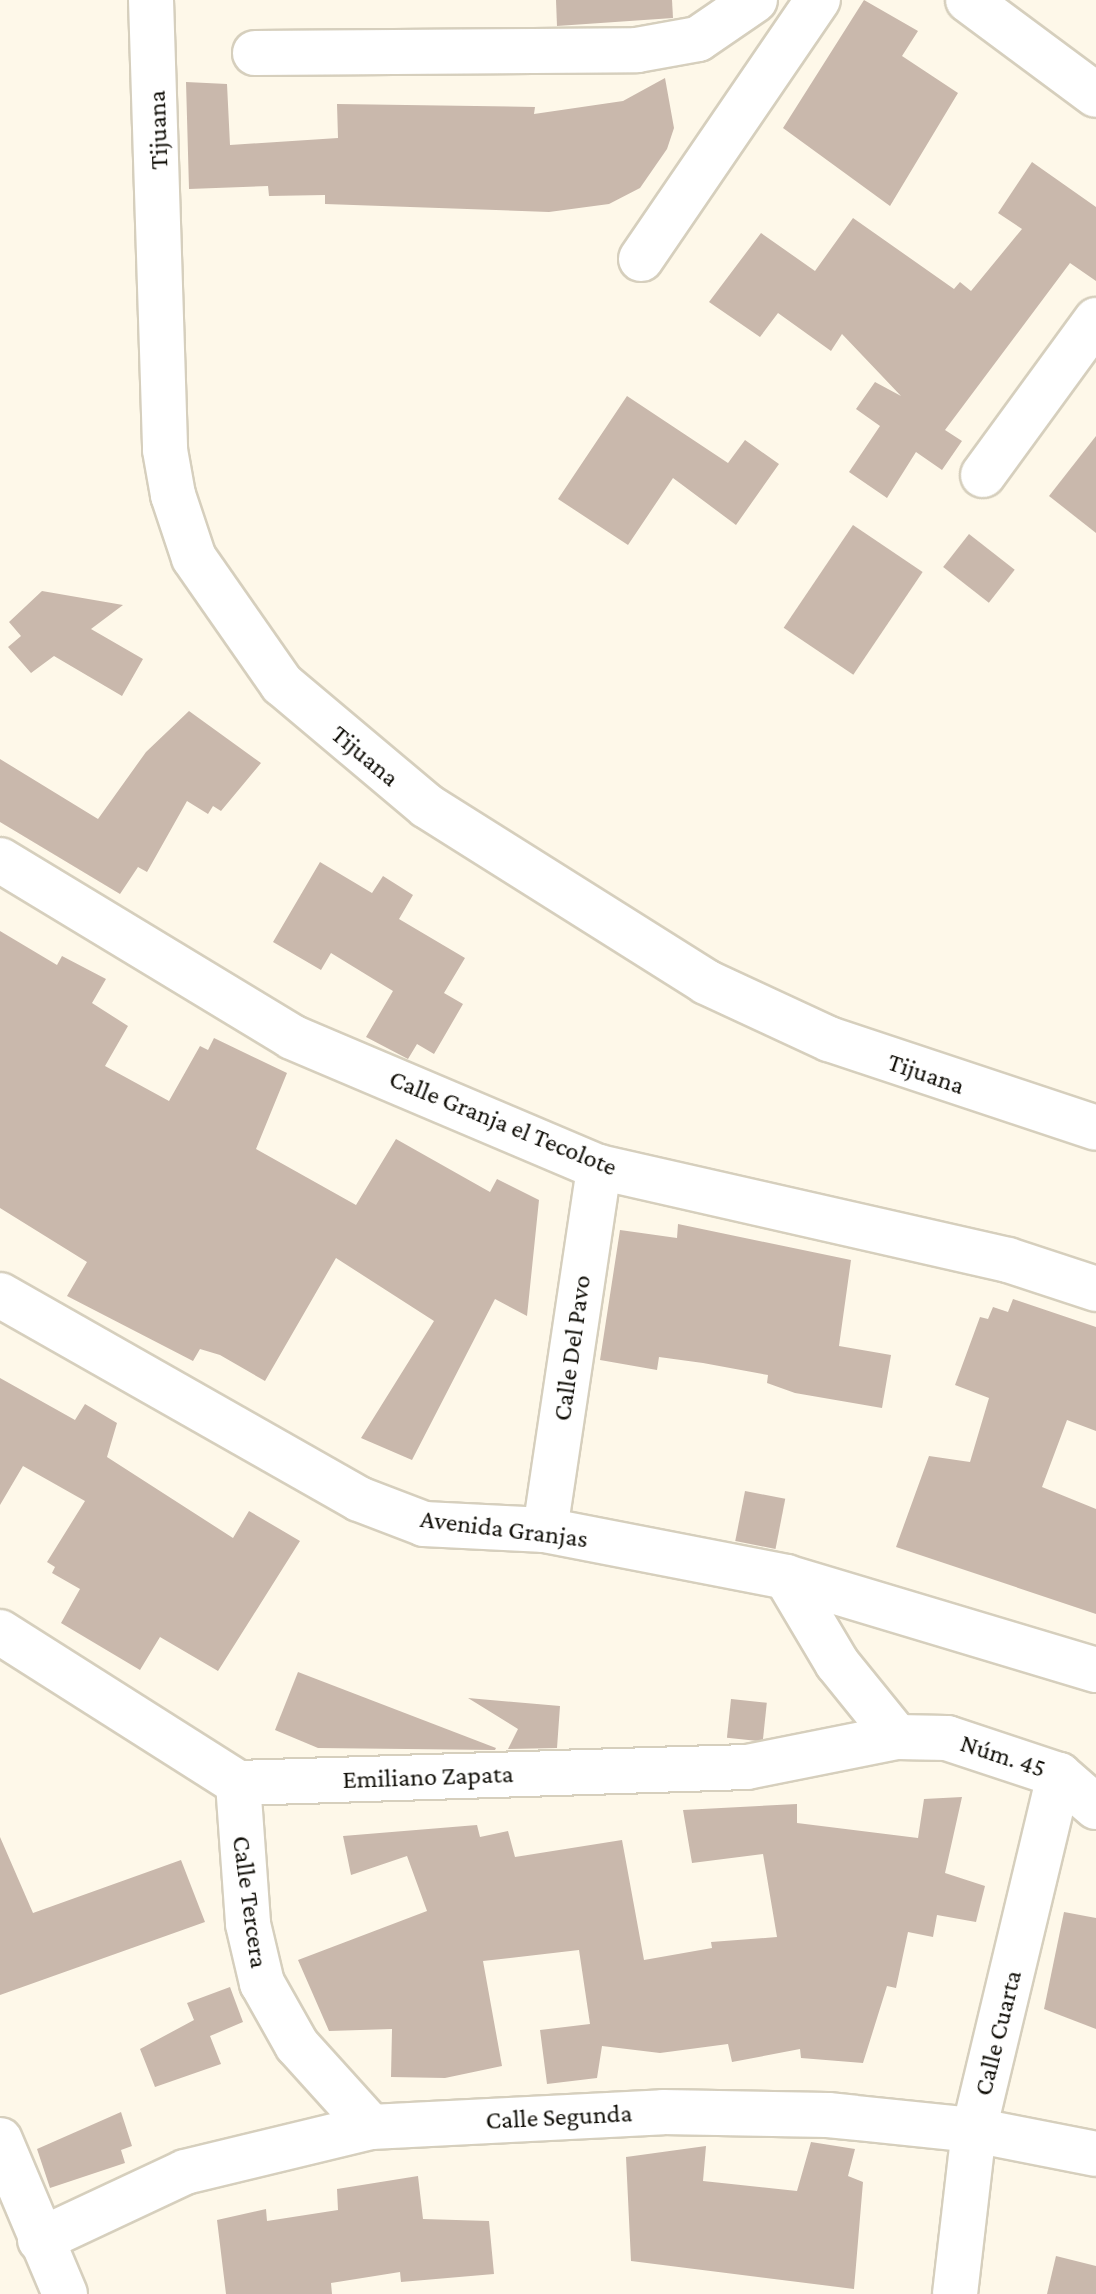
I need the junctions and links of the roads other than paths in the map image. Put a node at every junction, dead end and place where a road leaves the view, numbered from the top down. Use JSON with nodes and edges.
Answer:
{"nodes":[{"id":1,"x":151,"y":0,"type":"edge"},
{"id":2,"x":755,"y":0,"type":"edge"},
{"id":3,"x":818,"y":0,"type":"edge"},
{"id":4,"x":968,"y":0,"type":"edge"},
{"id":5,"x":255,"y":53,"type":"dead end"},
{"id":6,"x":1096,"y":95,"type":"edge"},
{"id":7,"x":641,"y":259,"type":"dead end"},
{"id":8,"x":1096,"y":320,"type":"edge"},
{"id":9,"x":983,"y":475,"type":"dead end"},
{"id":10,"x":0,"y":860,"type":"edge"},
{"id":11,"x":1096,"y":1128,"type":"edge"},
{"id":12,"x":599,"y":1167,"type":"junction"},
{"id":13,"x":1096,"y":1289,"type":"edge"},
{"id":14,"x":0,"y":1295,"type":"edge"},
{"id":15,"x":545,"y":1530,"type":"junction"},
{"id":16,"x":786,"y":1577,"type":"junction"},
{"id":17,"x":0,"y":1632,"type":"edge"},
{"id":18,"x":1096,"y":1670,"type":"edge"},
{"id":19,"x":897,"y":1737,"type":"junction"},
{"id":20,"x":1059,"y":1775,"type":"junction"},
{"id":21,"x":238,"y":1783,"type":"junction"},
{"id":22,"x":1096,"y":1807,"type":"edge"},
{"id":23,"x":371,"y":2127,"type":"junction"},
{"id":24,"x":974,"y":2130,"type":"junction"},
{"id":25,"x":0,"y":2140,"type":"edge"},
{"id":26,"x":1096,"y":2154,"type":"edge"},
{"id":27,"x":40,"y":2240,"type":"junction"},
{"id":28,"x":65,"y":2294,"type":"edge"},
{"id":29,"x":955,"y":2294,"type":"edge"}],
"edges":[{"from":1,"to":11,"type":"street","name":"Tijuana"},
{"from":2,"to":5,"type":"street"},
{"from":3,"to":7,"type":"street"},
{"from":4,"to":6,"type":"street"},
{"from":8,"to":9,"type":"street"},
{"from":10,"to":12,"type":"street","name":"Calle Granja el Tecolote"},
{"from":12,"to":13,"type":"street","name":"Calle Granja el Tecolote"},
{"from":12,"to":15,"type":"street","name":"Calle Del Pavo"},
{"from":14,"to":15,"type":"street","name":"Avenida Granjas"},
{"from":15,"to":16,"type":"street","name":"Avenida Granjas"},
{"from":16,"to":18,"type":"street","name":"Avenida Granjas"},
{"from":16,"to":19,"type":"street"},
{"from":17,"to":21,"type":"street"},
{"from":19,"to":20,"type":"street","name":"Núm. 45"},
{"from":19,"to":21,"type":"street","name":"Emiliano Zapata"},
{"from":20,"to":22,"type":"street","name":"Núm. 45"},
{"from":20,"to":24,"type":"street","name":"Calle Cuarta"},
{"from":21,"to":23,"type":"street","name":"Calle Tercera"},
{"from":23,"to":24,"type":"street","name":"Calle Segunda"},
{"from":23,"to":27,"type":"street","name":"Calle Segunda"},
{"from":24,"to":26,"type":"street","name":"Calle Segunda"},
{"from":24,"to":29,"type":"street","name":"Calle Cuarta"},
{"from":25,"to":27,"type":"street"},
{"from":27,"to":28,"type":"street"}]}
